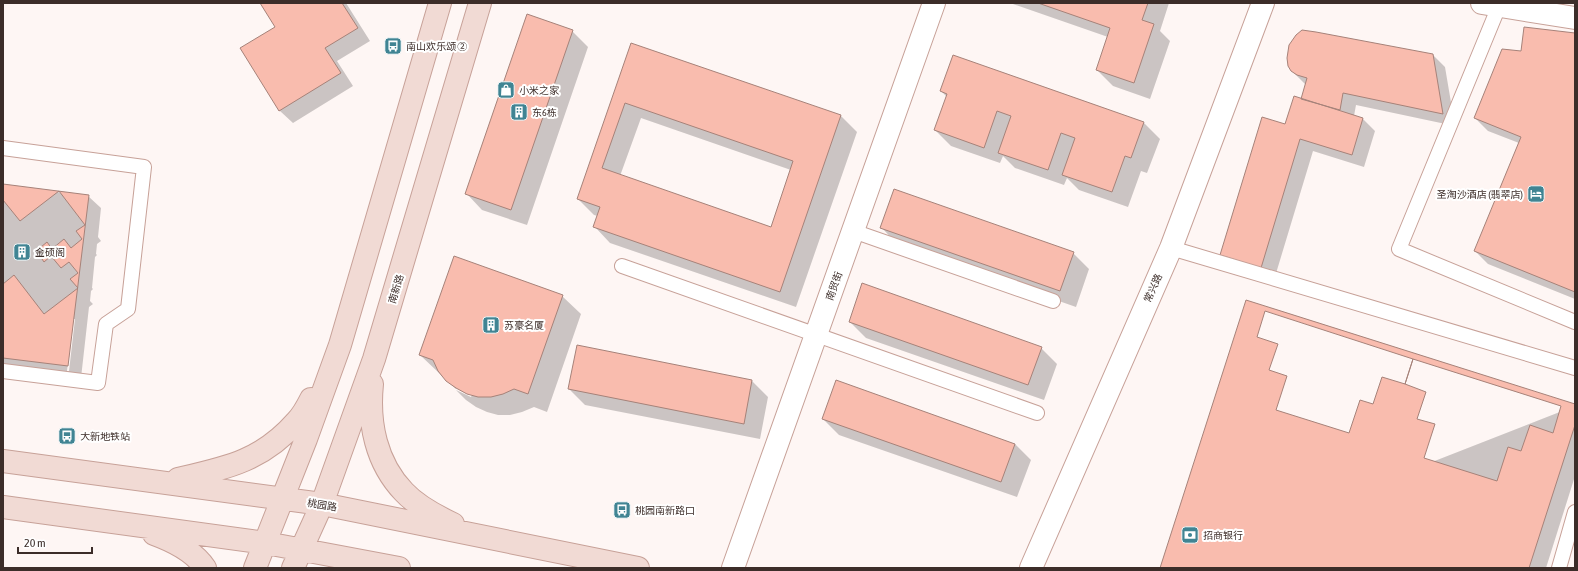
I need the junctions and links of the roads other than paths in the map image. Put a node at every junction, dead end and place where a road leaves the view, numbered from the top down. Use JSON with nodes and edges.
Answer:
{"nodes":[{"id":1,"x":440,"y":3,"type":"edge"},
{"id":2,"x":480,"y":3,"type":"edge"},
{"id":3,"x":934,"y":3,"type":"edge"},
{"id":4,"x":1263,"y":3,"type":"edge"},
{"id":5,"x":1490,"y":4,"type":"edge"},
{"id":6,"x":1567,"y":12,"type":"edge"},
{"id":7,"x":3,"y":148,"type":"edge"},
{"id":8,"x":853,"y":231,"type":"junction"},
{"id":9,"x":1171,"y":248,"type":"junction"},
{"id":10,"x":622,"y":266,"type":"dead end"},
{"id":11,"x":1053,"y":301,"type":"dead end"},
{"id":12,"x":1575,"y":322,"type":"edge"},
{"id":13,"x":816,"y":335,"type":"junction"},
{"id":14,"x":340,"y":345,"type":"junction"},
{"id":15,"x":374,"y":358,"type":"junction"},
{"id":16,"x":1575,"y":368,"type":"edge"},
{"id":17,"x":3,"y":371,"type":"edge"},
{"id":18,"x":1037,"y":413,"type":"dead end"},
{"id":19,"x":3,"y":461,"type":"edge"},
{"id":20,"x":165,"y":482,"type":"junction"},
{"id":21,"x":283,"y":499,"type":"junction"},
{"id":22,"x":322,"y":504,"type":"junction"},
{"id":23,"x":3,"y":507,"type":"edge"},
{"id":24,"x":1575,"y":512,"type":"edge"},
{"id":25,"x":132,"y":525,"type":"junction"},
{"id":26,"x":480,"y":536,"type":"junction"},
{"id":27,"x":266,"y":543,"type":"junction"},
{"id":28,"x":297,"y":559,"type":"edge"},
{"id":29,"x":205,"y":568,"type":"edge"},
{"id":30,"x":255,"y":568,"type":"edge"},
{"id":31,"x":399,"y":568,"type":"edge"},
{"id":32,"x":638,"y":568,"type":"edge"},
{"id":33,"x":733,"y":568,"type":"edge"},
{"id":34,"x":1031,"y":568,"type":"edge"},
{"id":35,"x":1559,"y":568,"type":"edge"}],
"edges":[{"from":1,"to":14,"type":"main road"},
{"from":2,"to":15,"type":"main road","name":"南新路"},
{"from":3,"to":8,"type":"street","name":"南贸街"},
{"from":4,"to":9,"type":"street","name":"常兴路"},
{"from":5,"to":6,"type":"street"},
{"from":5,"to":12,"type":"lane"},
{"from":7,"to":17,"type":"lane"},
{"from":8,"to":11,"type":"lane"},
{"from":8,"to":13,"type":"street","name":"南贸街"},
{"from":9,"to":16,"type":"lane"},
{"from":9,"to":34,"type":"street","name":"常兴路"},
{"from":10,"to":13,"type":"lane"},
{"from":13,"to":18,"type":"lane"},
{"from":13,"to":33,"type":"street","name":"南贸街"},
{"from":14,"to":20,"type":"main road"},
{"from":14,"to":21,"type":"main road"},
{"from":15,"to":22,"type":"main road","name":"南新路"},
{"from":15,"to":26,"type":"main road"},
{"from":19,"to":20,"type":"main road","name":"桃园路"},
{"from":20,"to":21,"type":"main road","name":"桃园路"},
{"from":21,"to":22,"type":"main road","name":"桃园路"},
{"from":21,"to":27,"type":"main road"},
{"from":22,"to":26,"type":"main road","name":"桃园路"},
{"from":22,"to":28,"type":"main road","name":"南新路"},
{"from":23,"to":25,"type":"main road"},
{"from":24,"to":35,"type":"lane"},
{"from":25,"to":27,"type":"main road"},
{"from":25,"to":29,"type":"main road"},
{"from":26,"to":32,"type":"main road","name":"桃园路"},
{"from":27,"to":28,"type":"main road"},
{"from":27,"to":30,"type":"main road"},
{"from":28,"to":31,"type":"main road"}]}
